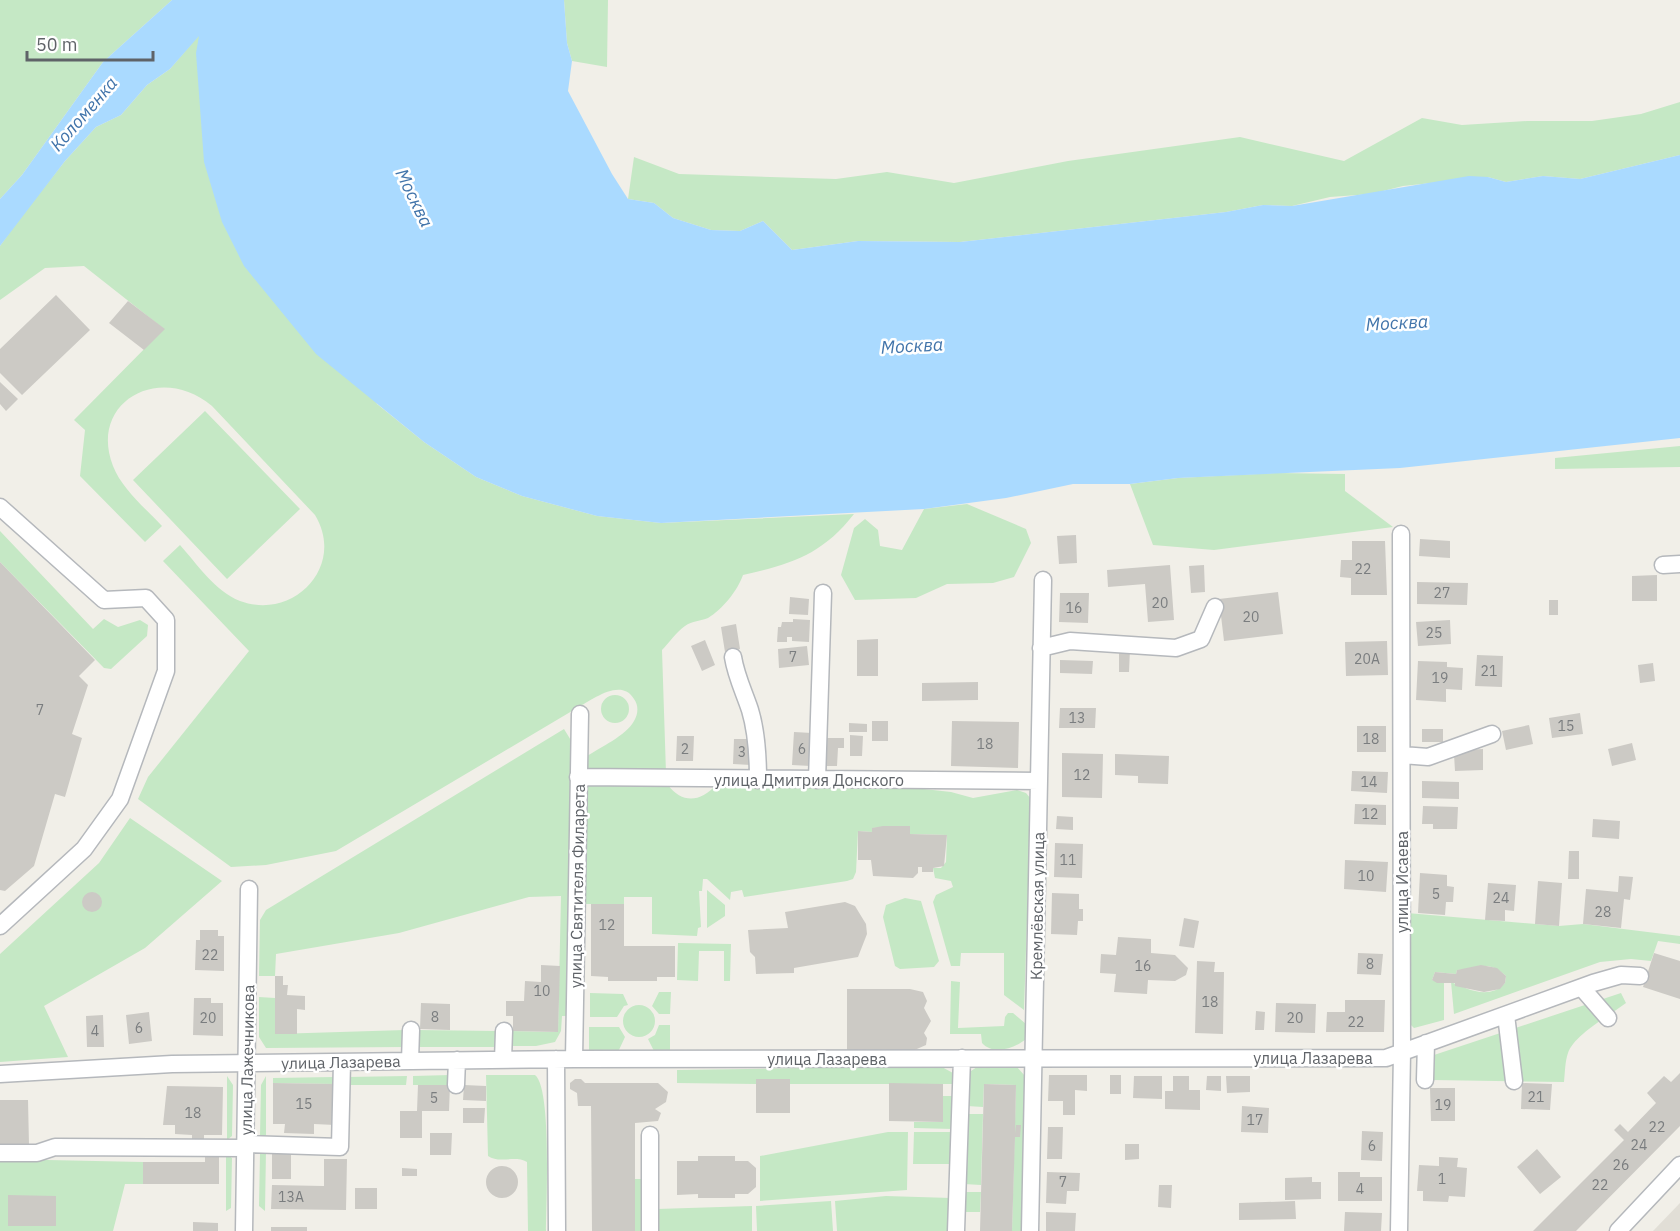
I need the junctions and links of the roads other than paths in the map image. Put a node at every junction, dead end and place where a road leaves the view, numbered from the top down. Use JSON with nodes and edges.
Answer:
{"nodes":[{"id":1,"x":0,"y":507,"type":"edge"},
{"id":2,"x":1401,"y":534,"type":"dead end"},
{"id":3,"x":1680,"y":564,"type":"edge"},
{"id":4,"x":1663,"y":565,"type":"dead end"},
{"id":5,"x":1043,"y":580,"type":"dead end"},
{"id":6,"x":823,"y":593,"type":"dead end"},
{"id":7,"x":1215,"y":607,"type":"dead end"},
{"id":8,"x":1041,"y":648,"type":"junction"},
{"id":9,"x":733,"y":657,"type":"dead end"},
{"id":10,"x":580,"y":714,"type":"dead end"},
{"id":11,"x":1492,"y":734,"type":"dead end"},
{"id":12,"x":1402,"y":755,"type":"junction"},
{"id":13,"x":578,"y":777,"type":"junction"},
{"id":14,"x":758,"y":780,"type":"junction"},
{"id":15,"x":817,"y":780,"type":"junction"},
{"id":16,"x":1039,"y":781,"type":"junction"},
{"id":17,"x":249,"y":889,"type":"dead end"},
{"id":18,"x":0,"y":926,"type":"edge"},
{"id":19,"x":1640,"y":976,"type":"dead end"},
{"id":20,"x":1582,"y":988,"type":"junction"},
{"id":21,"x":1506,"y":1015,"type":"junction"},
{"id":22,"x":1608,"y":1018,"type":"dead end"},
{"id":23,"x":411,"y":1030,"type":"dead end"},
{"id":24,"x":504,"y":1031,"type":"dead end"},
{"id":25,"x":1426,"y":1044,"type":"junction"},
{"id":26,"x":1402,"y":1052,"type":"junction"},
{"id":27,"x":962,"y":1058,"type":"junction"},
{"id":28,"x":556,"y":1059,"type":"junction"},
{"id":29,"x":574,"y":1059,"type":"junction"},
{"id":30,"x":457,"y":1060,"type":"junction"},
{"id":31,"x":503,"y":1060,"type":"junction"},
{"id":32,"x":1034,"y":1060,"type":"junction"},
{"id":33,"x":410,"y":1061,"type":"junction"},
{"id":34,"x":342,"y":1062,"type":"junction"},
{"id":35,"x":247,"y":1064,"type":"junction"},
{"id":36,"x":0,"y":1074,"type":"edge"},
{"id":37,"x":1425,"y":1080,"type":"dead end"},
{"id":38,"x":1514,"y":1081,"type":"dead end"},
{"id":39,"x":456,"y":1085,"type":"dead end"},
{"id":40,"x":650,"y":1135,"type":"dead end"},
{"id":41,"x":245,"y":1146,"type":"junction"},
{"id":42,"x":0,"y":1153,"type":"edge"},
{"id":43,"x":1680,"y":1165,"type":"edge"},
{"id":44,"x":244,"y":1231,"type":"edge"},
{"id":45,"x":557,"y":1231,"type":"edge"},
{"id":46,"x":650,"y":1231,"type":"edge"},
{"id":47,"x":956,"y":1231,"type":"edge"},
{"id":48,"x":1030,"y":1231,"type":"edge"},
{"id":49,"x":1399,"y":1231,"type":"edge"},
{"id":50,"x":1618,"y":1231,"type":"edge"}],
"edges":[{"from":1,"to":18,"type":"street"},
{"from":2,"to":12,"type":"street","name":"улица Исаева"},
{"from":3,"to":4,"type":"street"},
{"from":5,"to":8,"type":"street","name":"Кремлёвская улица"},
{"from":6,"to":15,"type":"street"},
{"from":7,"to":8,"type":"street"},
{"from":8,"to":16,"type":"street","name":"Кремлёвская улица"},
{"from":9,"to":14,"type":"street"},
{"from":10,"to":13,"type":"street","name":"улица Святителя Филарета"},
{"from":11,"to":12,"type":"street"},
{"from":12,"to":26,"type":"street","name":"улица Исаева"},
{"from":13,"to":14,"type":"street","name":"улица Дмитрия Донского"},
{"from":13,"to":29,"type":"street","name":"улица Святителя Филарета"},
{"from":14,"to":15,"type":"street","name":"улица Дмитрия Донского"},
{"from":15,"to":16,"type":"street","name":"улица Дмитрия Донского"},
{"from":16,"to":32,"type":"street","name":"Кремлёвская улица"},
{"from":17,"to":35,"type":"street","name":"улица Лажечникова"},
{"from":19,"to":20,"type":"street","name":"улица Лазарева"},
{"from":20,"to":21,"type":"street","name":"улица Лазарева"},
{"from":20,"to":22,"type":"street"},
{"from":21,"to":25,"type":"street","name":"улица Лазарева"},
{"from":21,"to":38,"type":"street"},
{"from":23,"to":33,"type":"street"},
{"from":24,"to":31,"type":"street"},
{"from":25,"to":26,"type":"street","name":"улица Лазарева"},
{"from":25,"to":37,"type":"street"},
{"from":26,"to":32,"type":"street","name":"улица Лазарева"},
{"from":26,"to":49,"type":"street","name":"улица Исаева"},
{"from":27,"to":29,"type":"street","name":"улица Лазарева"},
{"from":27,"to":32,"type":"street","name":"улица Лазарева"},
{"from":27,"to":47,"type":"street"},
{"from":28,"to":29,"type":"street","name":"улица Лазарева"},
{"from":28,"to":31,"type":"street","name":"улица Лазарева"},
{"from":28,"to":45,"type":"street"},
{"from":30,"to":31,"type":"street","name":"улица Лазарева"},
{"from":30,"to":33,"type":"street","name":"улица Лазарева"},
{"from":30,"to":39,"type":"street"},
{"from":32,"to":48,"type":"street","name":"Кремлёвская улица"},
{"from":33,"to":34,"type":"street","name":"улица Лазарева"},
{"from":34,"to":35,"type":"street","name":"улица Лазарева"},
{"from":34,"to":41,"type":"street"},
{"from":35,"to":36,"type":"street","name":"улица Лазарева"},
{"from":35,"to":41,"type":"street","name":"улица Лажечникова"},
{"from":40,"to":46,"type":"street"},
{"from":41,"to":42,"type":"street"},
{"from":41,"to":44,"type":"street","name":"улица Лажечникова"},
{"from":43,"to":50,"type":"street"}]}
